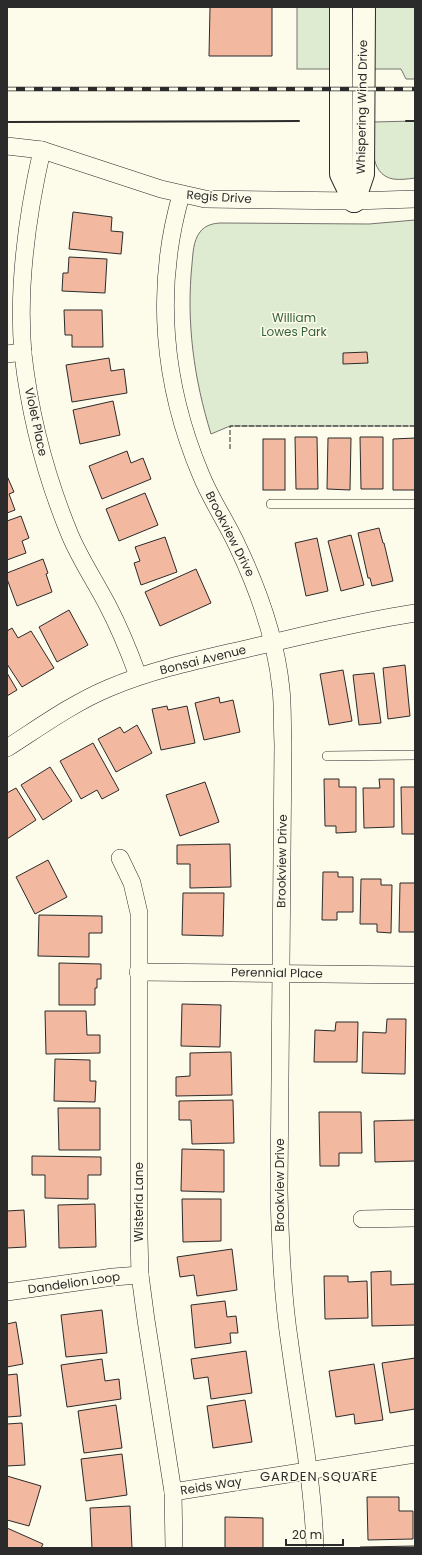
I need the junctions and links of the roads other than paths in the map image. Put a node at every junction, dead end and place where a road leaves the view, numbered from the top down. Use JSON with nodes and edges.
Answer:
{"nodes":[{"id":1,"x":341,"y":7,"type":"edge"},
{"id":2,"x":364,"y":7,"type":"edge"},
{"id":3,"x":7,"y":146,"type":"edge"},
{"id":4,"x":42,"y":150,"type":"junction"},
{"id":5,"x":181,"y":194,"type":"junction"},
{"id":6,"x":415,"y":199,"type":"edge"},
{"id":7,"x":354,"y":201,"type":"junction"},
{"id":8,"x":15,"y":353,"type":"edge"},
{"id":9,"x":271,"y":504,"type":"dead end"},
{"id":10,"x":415,"y":504,"type":"edge"},
{"id":11,"x":415,"y":613,"type":"edge"},
{"id":12,"x":273,"y":643,"type":"junction"},
{"id":13,"x":138,"y":676,"type":"junction"},
{"id":14,"x":7,"y":748,"type":"edge"},
{"id":15,"x":415,"y":755,"type":"edge"},
{"id":16,"x":327,"y":756,"type":"dead end"},
{"id":17,"x":120,"y":858,"type":"dead end"},
{"id":18,"x":138,"y":972,"type":"junction"},
{"id":19,"x":280,"y":972,"type":"junction"},
{"id":20,"x":415,"y":974,"type":"edge"},
{"id":21,"x":362,"y":1218,"type":"dead end"},
{"id":22,"x":415,"y":1218,"type":"edge"},
{"id":23,"x":140,"y":1275,"type":"junction"},
{"id":24,"x":7,"y":1292,"type":"edge"},
{"id":25,"x":415,"y":1454,"type":"edge"},
{"id":26,"x":309,"y":1471,"type":"junction"},
{"id":27,"x":173,"y":1492,"type":"junction"},
{"id":28,"x":174,"y":1548,"type":"edge"},
{"id":29,"x":315,"y":1548,"type":"edge"}],
"edges":[{"from":1,"to":7,"type":"street","name":"Whispering Wind Drive"},
{"from":2,"to":7,"type":"street","name":"Whispering Wind Drive"},
{"from":3,"to":4,"type":"street","name":"Regis Drive"},
{"from":4,"to":5,"type":"street","name":"Regis Drive"},
{"from":4,"to":8,"type":"street","name":"Violet Place"},
{"from":5,"to":7,"type":"street","name":"Regis Drive"},
{"from":5,"to":12,"type":"street","name":"Brookview Drive"},
{"from":6,"to":7,"type":"street","name":"Regis Drive"},
{"from":8,"to":13,"type":"street","name":"Violet Place"},
{"from":9,"to":10,"type":"lane"},
{"from":11,"to":12,"type":"street","name":"Bonsai Avenue"},
{"from":12,"to":13,"type":"street","name":"Bonsai Avenue"},
{"from":12,"to":19,"type":"street","name":"Brookview Drive"},
{"from":13,"to":14,"type":"street","name":"Bonsai Avenue"},
{"from":15,"to":16,"type":"lane"},
{"from":17,"to":18,"type":"street","name":"Wisteria Lane"},
{"from":18,"to":19,"type":"street","name":"Perennial Place"},
{"from":18,"to":23,"type":"street","name":"Wisteria Lane"},
{"from":19,"to":20,"type":"street","name":"Perennial Place"},
{"from":19,"to":26,"type":"street","name":"Brookview Drive"},
{"from":21,"to":22,"type":"street"},
{"from":23,"to":24,"type":"street","name":"Dandelion Loop"},
{"from":23,"to":27,"type":"street","name":"Wisteria Lane"},
{"from":25,"to":26,"type":"street","name":"Reids Way"},
{"from":26,"to":27,"type":"street","name":"Reids Way"},
{"from":26,"to":29,"type":"street","name":"Brookview Drive"},
{"from":27,"to":28,"type":"street","name":"Wisteria Lane"}]}
